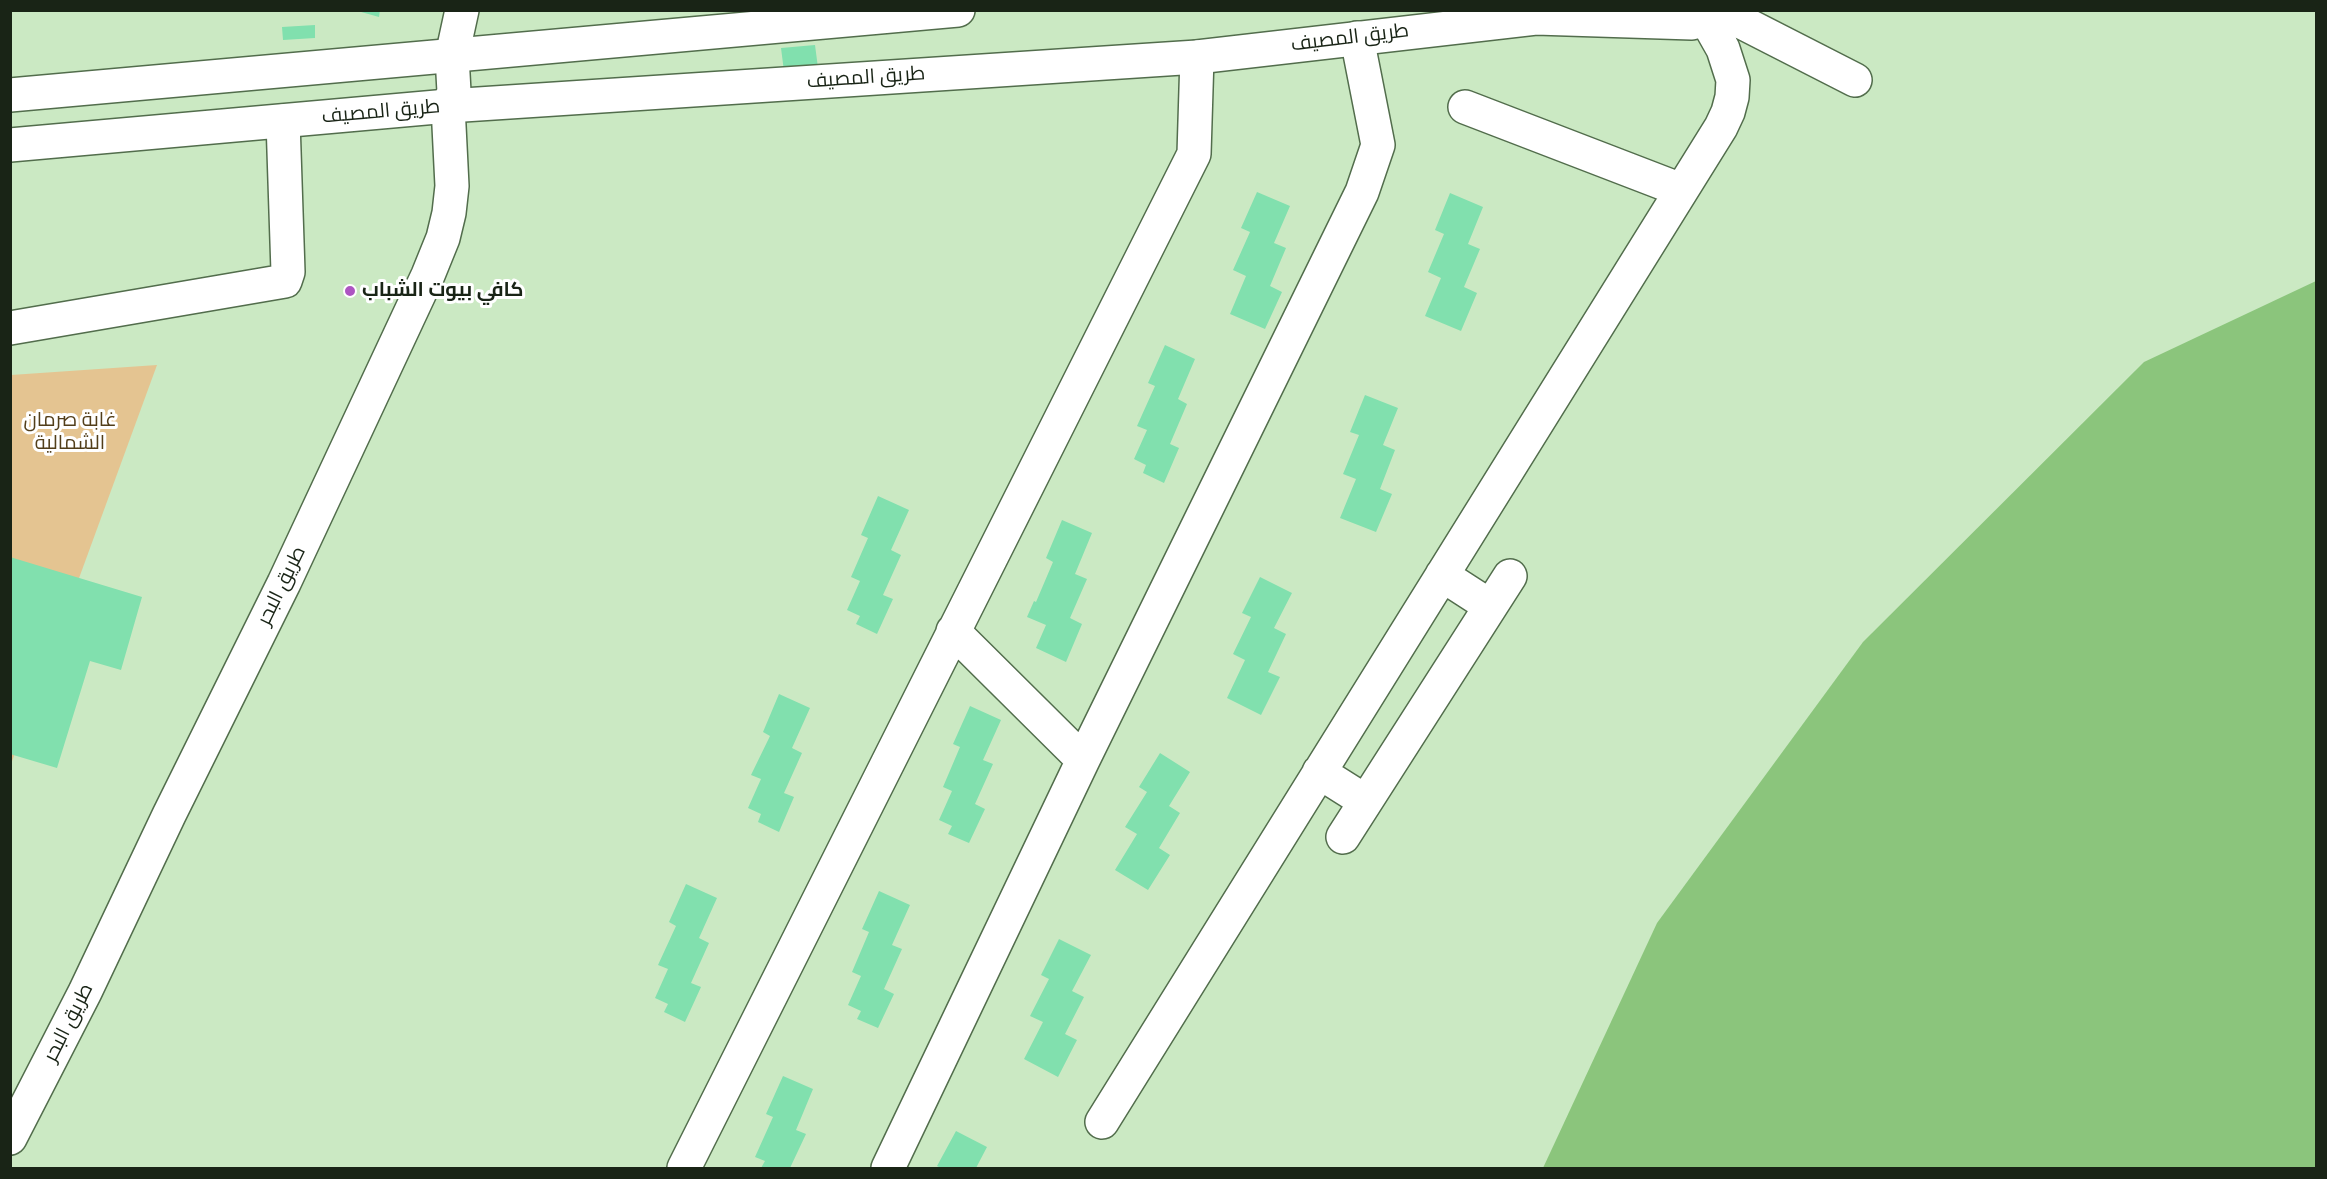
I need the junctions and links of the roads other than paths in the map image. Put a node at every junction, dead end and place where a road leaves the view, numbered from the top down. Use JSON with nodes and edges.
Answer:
{"nodes":[{"id":1,"x":462,"y":10,"type":"edge"},
{"id":2,"x":958,"y":10,"type":"edge"},
{"id":3,"x":1714,"y":13,"type":"edge"},
{"id":4,"x":1536,"y":14,"type":"edge"},
{"id":5,"x":1469,"y":17,"type":"edge"},
{"id":6,"x":1357,"y":38,"type":"junction"},
{"id":7,"x":452,"y":56,"type":"junction"},
{"id":8,"x":1197,"y":57,"type":"junction"},
{"id":9,"x":1855,"y":80,"type":"dead end"},
{"id":10,"x":10,"y":95,"type":"edge"},
{"id":11,"x":448,"y":106,"type":"junction"},
{"id":12,"x":1465,"y":107,"type":"dead end"},
{"id":13,"x":283,"y":121,"type":"junction"},
{"id":14,"x":10,"y":145,"type":"edge"},
{"id":15,"x":1681,"y":190,"type":"junction"},
{"id":16,"x":10,"y":328,"type":"edge"},
{"id":17,"x":1442,"y":575,"type":"junction"},
{"id":18,"x":1510,"y":576,"type":"dead end"},
{"id":19,"x":1490,"y":606,"type":"junction"},
{"id":20,"x":953,"y":631,"type":"junction"},
{"id":21,"x":1083,"y":760,"type":"junction"},
{"id":22,"x":1319,"y":772,"type":"junction"},
{"id":23,"x":1365,"y":801,"type":"junction"},
{"id":24,"x":1343,"y":837,"type":"dead end"},
{"id":25,"x":1102,"y":1122,"type":"dead end"},
{"id":26,"x":10,"y":1138,"type":"edge"},
{"id":27,"x":684,"y":1168,"type":"edge"},
{"id":28,"x":888,"y":1168,"type":"edge"}],
"edges":[{"from":1,"to":7,"type":"street","name":"طريق البحر"},
{"from":2,"to":7,"type":"street"},
{"from":3,"to":4,"type":"street","name":"طريق المصيف"},
{"from":3,"to":9,"type":"street"},
{"from":3,"to":15,"type":"street"},
{"from":4,"to":5,"type":"street","name":"طريق المصيف"},
{"from":5,"to":6,"type":"street","name":"طريق المصيف"},
{"from":6,"to":8,"type":"street","name":"طريق المصيف"},
{"from":6,"to":21,"type":"street"},
{"from":7,"to":10,"type":"street"},
{"from":7,"to":11,"type":"street","name":"طريق البحر"},
{"from":8,"to":11,"type":"street","name":"طريق المصيف"},
{"from":8,"to":20,"type":"street"},
{"from":11,"to":13,"type":"street","name":"طريق المصيف"},
{"from":11,"to":26,"type":"street","name":"طريق البحر"},
{"from":12,"to":15,"type":"street"},
{"from":13,"to":14,"type":"street","name":"طريق المصيف"},
{"from":13,"to":16,"type":"street"},
{"from":15,"to":17,"type":"street"},
{"from":17,"to":19,"type":"street"},
{"from":17,"to":22,"type":"street"},
{"from":18,"to":19,"type":"street"},
{"from":19,"to":23,"type":"street"},
{"from":20,"to":21,"type":"street"},
{"from":20,"to":27,"type":"street"},
{"from":21,"to":28,"type":"street"},
{"from":22,"to":23,"type":"street"},
{"from":22,"to":25,"type":"street"},
{"from":23,"to":24,"type":"street"}]}
